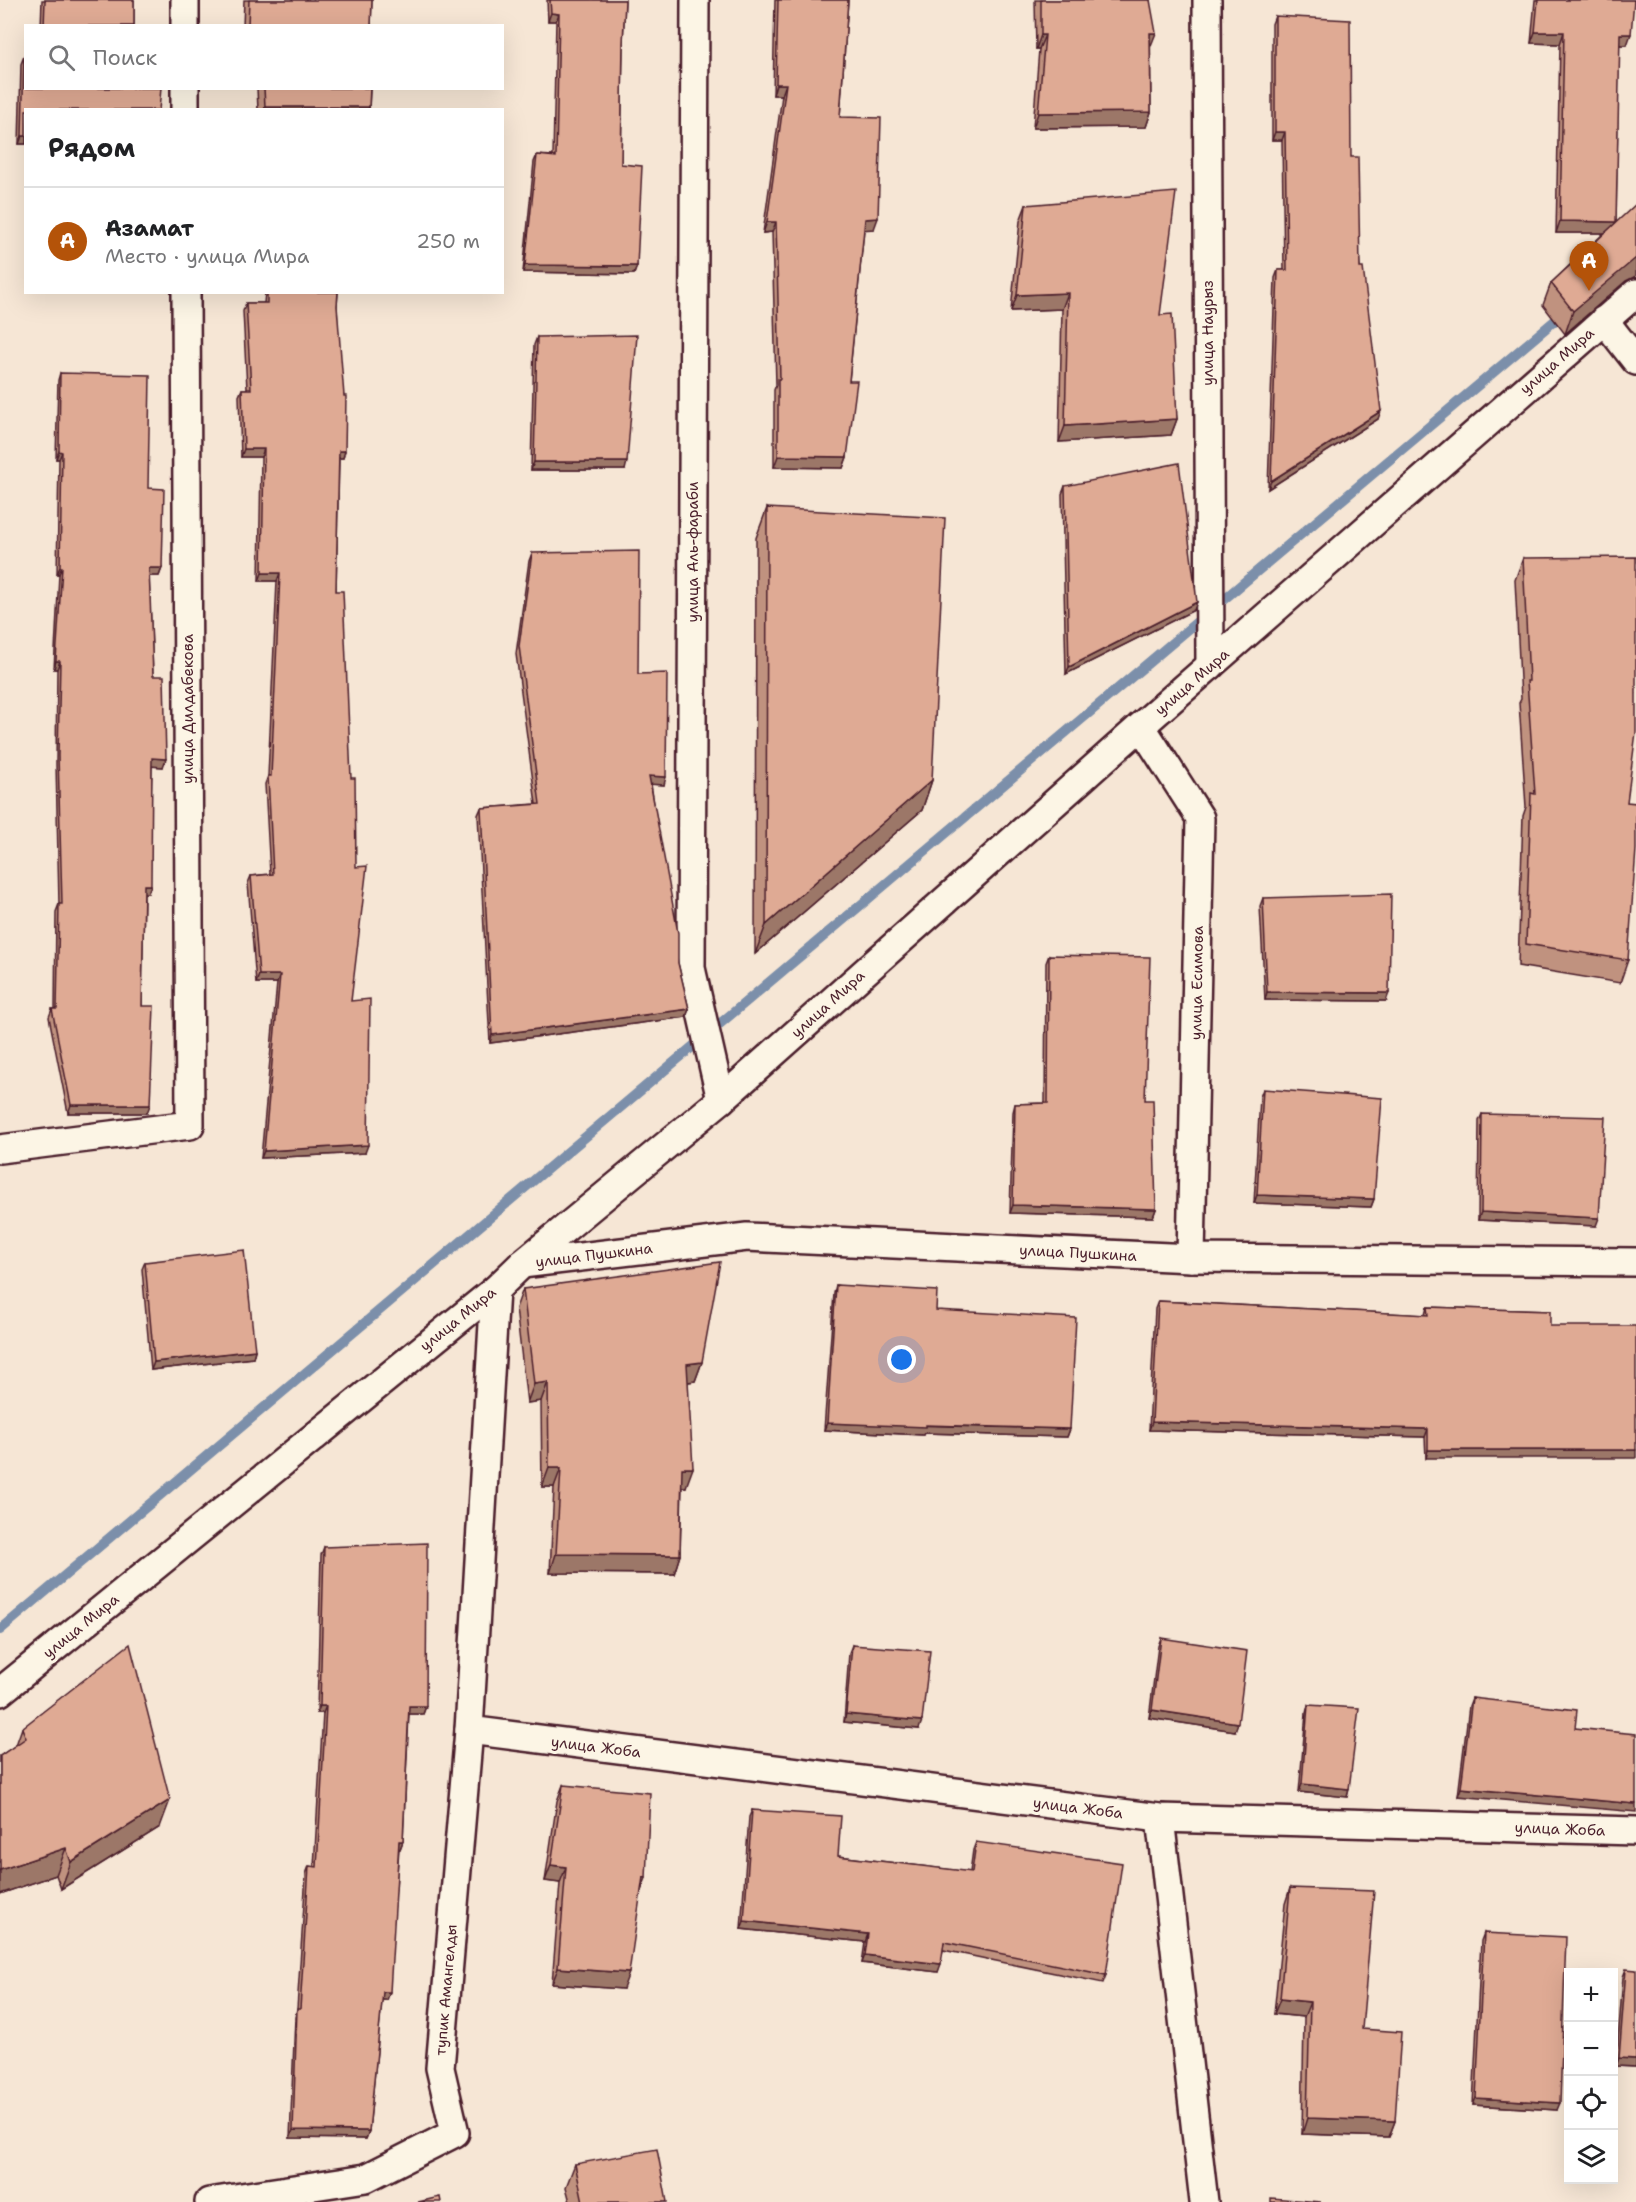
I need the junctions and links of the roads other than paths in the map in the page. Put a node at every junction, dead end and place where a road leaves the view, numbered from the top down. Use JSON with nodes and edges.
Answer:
{"nodes":[{"id":1,"x":185,"y":0,"type":"edge"},
{"id":2,"x":695,"y":0,"type":"edge"},
{"id":3,"x":1207,"y":0,"type":"edge"},
{"id":4,"x":185,"y":24,"type":"edge"},
{"id":5,"x":185,"y":90,"type":"edge"},
{"id":6,"x":185,"y":108,"type":"edge"},
{"id":7,"x":1636,"y":293,"type":"edge"},
{"id":8,"x":186,"y":294,"type":"edge"},
{"id":9,"x":1605,"y":320,"type":"junction"},
{"id":10,"x":1636,"y":361,"type":"edge"},
{"id":11,"x":1210,"y":666,"type":"junction"},
{"id":12,"x":1141,"y":726,"type":"junction"},
{"id":13,"x":721,"y":1100,"type":"junction"},
{"id":14,"x":0,"y":1149,"type":"edge"},
{"id":15,"x":1191,"y":1258,"type":"junction"},
{"id":16,"x":1636,"y":1262,"type":"edge"},
{"id":17,"x":522,"y":1264,"type":"junction"},
{"id":18,"x":495,"y":1290,"type":"junction"},
{"id":19,"x":0,"y":1692,"type":"edge"},
{"id":20,"x":469,"y":1731,"type":"junction"},
{"id":21,"x":1160,"y":1818,"type":"junction"},
{"id":22,"x":1636,"y":1831,"type":"edge"},
{"id":23,"x":209,"y":2202,"type":"edge"},
{"id":24,"x":1204,"y":2202,"type":"edge"}],
"edges":[{"from":1,"to":4,"type":"street"},
{"from":2,"to":13,"type":"street","name":"улица Аль-фараби"},
{"from":3,"to":11,"type":"street","name":"улица Наурыз"},
{"from":5,"to":6,"type":"street"},
{"from":7,"to":9,"type":"street","name":"улица Мира"},
{"from":8,"to":14,"type":"street","name":"улица Дилдабекова"},
{"from":9,"to":10,"type":"street"},
{"from":9,"to":11,"type":"street","name":"улица Мира"},
{"from":11,"to":12,"type":"street","name":"улица Мира"},
{"from":12,"to":13,"type":"street","name":"улица Мира"},
{"from":12,"to":15,"type":"street","name":"улица Есимова"},
{"from":13,"to":17,"type":"street","name":"улица Мира"},
{"from":15,"to":16,"type":"street","name":"улица Пушкина"},
{"from":15,"to":17,"type":"street","name":"улица Пушкина"},
{"from":17,"to":18,"type":"street","name":"улица Мира"},
{"from":18,"to":19,"type":"street","name":"улица Мира"},
{"from":18,"to":20,"type":"street"},
{"from":20,"to":21,"type":"street","name":"улица Жоба"},
{"from":20,"to":23,"type":"street","name":"тупик Амангелды"},
{"from":21,"to":22,"type":"street","name":"улица Жоба"},
{"from":21,"to":24,"type":"street"}]}
